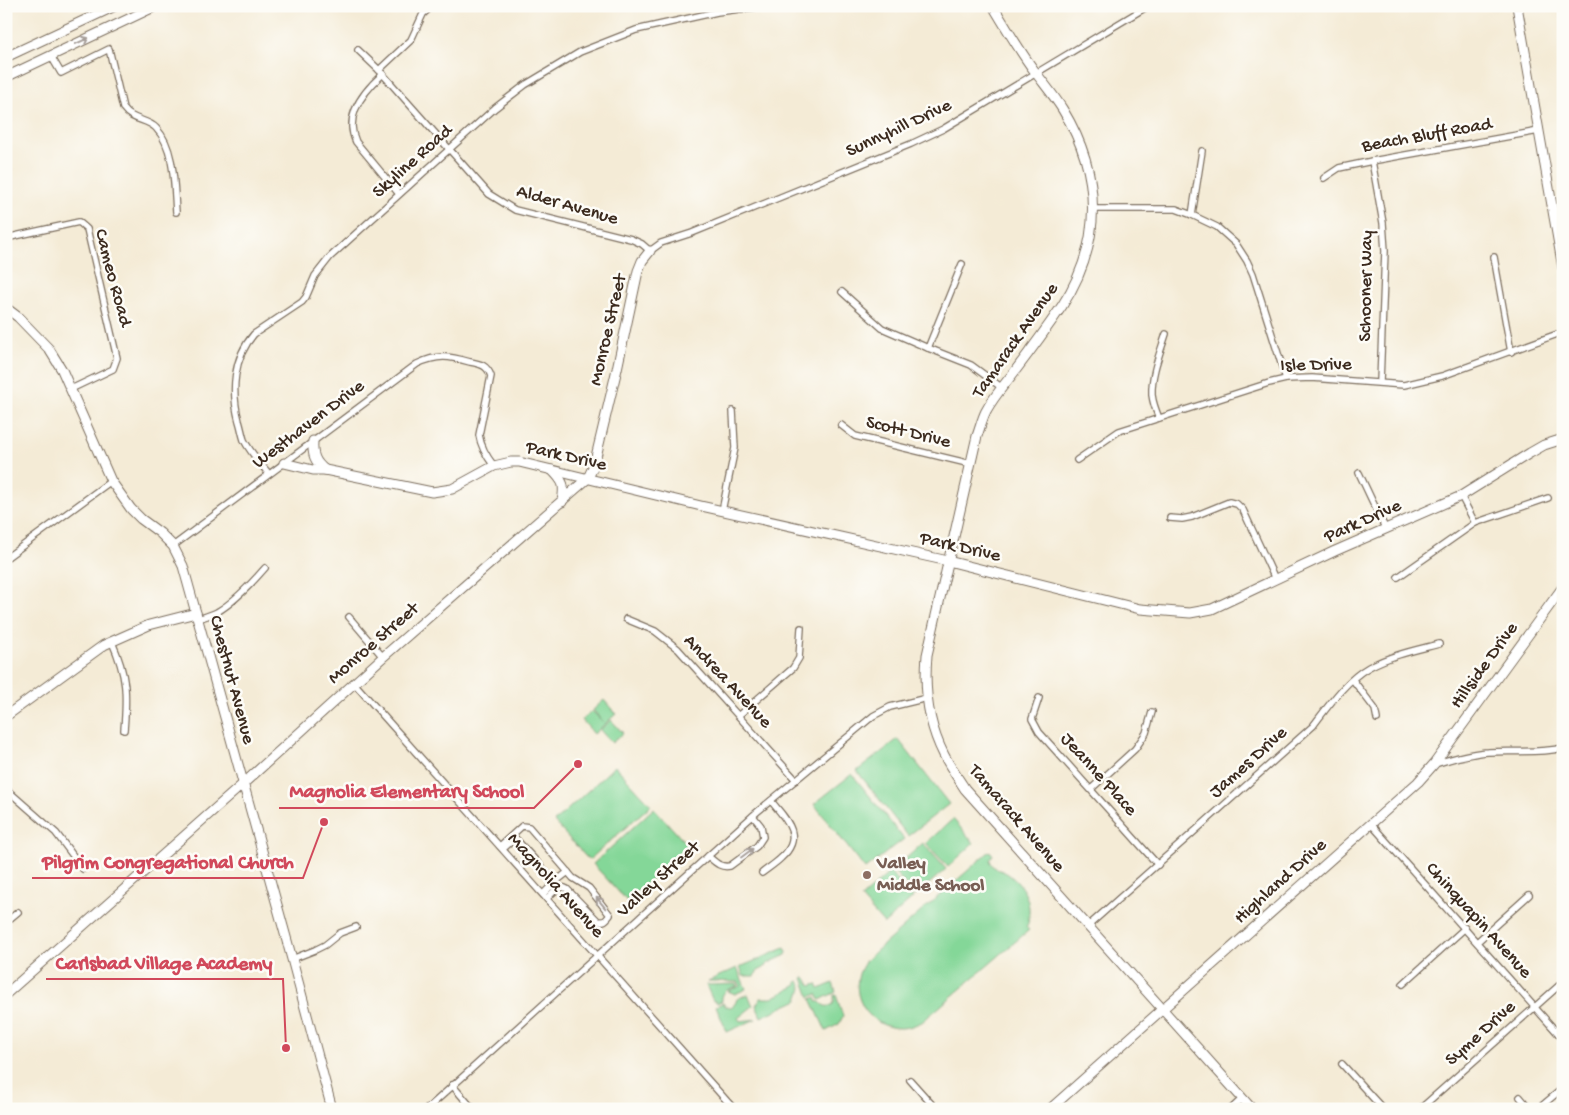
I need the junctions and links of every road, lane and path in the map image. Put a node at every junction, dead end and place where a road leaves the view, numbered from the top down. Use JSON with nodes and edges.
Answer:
{"nodes":[{"id":1,"x":115,"y":6,"type":"edge"},
{"id":2,"x":156,"y":6,"type":"edge"},
{"id":3,"x":432,"y":6,"type":"edge"},
{"id":4,"x":764,"y":6,"type":"edge"},
{"id":5,"x":993,"y":6,"type":"edge"},
{"id":6,"x":1148,"y":6,"type":"edge"},
{"id":7,"x":1517,"y":6,"type":"edge"},
{"id":8,"x":358,"y":50,"type":"dead end"},
{"id":9,"x":51,"y":56,"type":"junction"},
{"id":10,"x":6,"y":57,"type":"edge"},
{"id":11,"x":381,"y":72,"type":"junction"},
{"id":12,"x":1036,"y":74,"type":"junction"},
{"id":13,"x":6,"y":77,"type":"edge"},
{"id":14,"x":1539,"y":131,"type":"junction"},
{"id":15,"x":450,"y":149,"type":"junction"},
{"id":16,"x":1202,"y":151,"type":"dead end"},
{"id":17,"x":1372,"y":161,"type":"junction"},
{"id":18,"x":1324,"y":178,"type":"dead end"},
{"id":19,"x":399,"y":194,"type":"junction"},
{"id":20,"x":1093,"y":209,"type":"junction"},
{"id":21,"x":176,"y":212,"type":"dead end"},
{"id":22,"x":1192,"y":214,"type":"junction"},
{"id":23,"x":6,"y":238,"type":"edge"},
{"id":24,"x":650,"y":251,"type":"junction"},
{"id":25,"x":1494,"y":257,"type":"dead end"},
{"id":26,"x":1562,"y":257,"type":"edge"},
{"id":27,"x":962,"y":264,"type":"dead end"},
{"id":28,"x":1563,"y":268,"type":"edge"},
{"id":29,"x":842,"y":292,"type":"dead end"},
{"id":30,"x":6,"y":308,"type":"edge"},
{"id":31,"x":1563,"y":332,"type":"edge"},
{"id":32,"x":1166,"y":334,"type":"dead end"},
{"id":33,"x":928,"y":348,"type":"junction"},
{"id":34,"x":1511,"y":352,"type":"junction"},
{"id":35,"x":1286,"y":379,"type":"junction"},
{"id":36,"x":1380,"y":382,"type":"junction"},
{"id":37,"x":1001,"y":388,"type":"junction"},
{"id":38,"x":71,"y":389,"type":"junction"},
{"id":39,"x":733,"y":411,"type":"dead end"},
{"id":40,"x":1158,"y":418,"type":"junction"},
{"id":41,"x":841,"y":425,"type":"dead end"},
{"id":42,"x":1563,"y":439,"type":"edge"},
{"id":43,"x":313,"y":442,"type":"junction"},
{"id":44,"x":1077,"y":460,"type":"dead end"},
{"id":45,"x":284,"y":463,"type":"junction"},
{"id":46,"x":971,"y":464,"type":"junction"},
{"id":47,"x":494,"y":466,"type":"junction"},
{"id":48,"x":325,"y":470,"type":"junction"},
{"id":49,"x":551,"y":470,"type":"junction"},
{"id":50,"x":1359,"y":473,"type":"dead end"},
{"id":51,"x":269,"y":474,"type":"junction"},
{"id":52,"x":588,"y":478,"type":"junction"},
{"id":53,"x":111,"y":481,"type":"junction"},
{"id":54,"x":1461,"y":496,"type":"junction"},
{"id":55,"x":1548,"y":498,"type":"dead end"},
{"id":56,"x":562,"y":502,"type":"junction"},
{"id":57,"x":722,"y":511,"type":"junction"},
{"id":58,"x":1170,"y":518,"type":"dead end"},
{"id":59,"x":1475,"y":523,"type":"junction"},
{"id":60,"x":1386,"y":530,"type":"junction"},
{"id":61,"x":173,"y":546,"type":"junction"},
{"id":62,"x":6,"y":558,"type":"edge"},
{"id":63,"x":948,"y":561,"type":"junction"},
{"id":64,"x":265,"y":568,"type":"dead end"},
{"id":65,"x":1398,"y":577,"type":"dead end"},
{"id":66,"x":1275,"y":579,"type":"junction"},
{"id":67,"x":1563,"y":587,"type":"edge"},
{"id":68,"x":197,"y":616,"type":"junction"},
{"id":69,"x":348,"y":617,"type":"dead end"},
{"id":70,"x":626,"y":620,"type":"dead end"},
{"id":71,"x":800,"y":628,"type":"dead end"},
{"id":72,"x":112,"y":642,"type":"junction"},
{"id":73,"x":1439,"y":644,"type":"dead end"},
{"id":74,"x":383,"y":657,"type":"junction"},
{"id":75,"x":1353,"y":680,"type":"junction"},
{"id":76,"x":354,"y":683,"type":"junction"},
{"id":77,"x":927,"y":698,"type":"junction"},
{"id":78,"x":1039,"y":698,"type":"dead end"},
{"id":79,"x":1152,"y":712,"type":"dead end"},
{"id":80,"x":739,"y":715,"type":"junction"},
{"id":81,"x":6,"y":716,"type":"edge"},
{"id":82,"x":1377,"y":720,"type":"dead end"},
{"id":83,"x":124,"y":730,"type":"dead end"},
{"id":84,"x":1563,"y":748,"type":"edge"},
{"id":85,"x":1434,"y":764,"type":"junction"},
{"id":86,"x":796,"y":780,"type":"junction"},
{"id":87,"x":244,"y":784,"type":"junction"},
{"id":88,"x":6,"y":789,"type":"edge"},
{"id":89,"x":1091,"y":789,"type":"junction"},
{"id":90,"x":771,"y":801,"type":"junction"},
{"id":91,"x":753,"y":816,"type":"junction"},
{"id":92,"x":1371,"y":824,"type":"junction"},
{"id":93,"x":501,"y":848,"type":"junction"},
{"id":94,"x":708,"y":856,"type":"junction"},
{"id":95,"x":1158,"y":864,"type":"junction"},
{"id":96,"x":83,"y":868,"type":"dead end"},
{"id":97,"x":568,"y":872,"type":"junction"},
{"id":98,"x":762,"y":873,"type":"dead end"},
{"id":99,"x":555,"y":882,"type":"junction"},
{"id":100,"x":1529,"y":895,"type":"dead end"},
{"id":101,"x":545,"y":896,"type":"junction"},
{"id":102,"x":18,"y":912,"type":"dead end"},
{"id":103,"x":6,"y":922,"type":"edge"},
{"id":104,"x":1088,"y":926,"type":"junction"},
{"id":105,"x":356,"y":927,"type":"dead end"},
{"id":106,"x":1465,"y":928,"type":"junction"},
{"id":107,"x":1477,"y":942,"type":"junction"},
{"id":108,"x":597,"y":955,"type":"junction"},
{"id":109,"x":292,"y":958,"type":"junction"},
{"id":110,"x":1563,"y":982,"type":"edge"},
{"id":111,"x":1402,"y":984,"type":"dead end"},
{"id":112,"x":6,"y":994,"type":"edge"},
{"id":113,"x":1534,"y":1007,"type":"junction"},
{"id":114,"x":1163,"y":1009,"type":"junction"},
{"id":115,"x":1563,"y":1039,"type":"edge"},
{"id":116,"x":1342,"y":1064,"type":"dead end"},
{"id":117,"x":910,"y":1080,"type":"dead end"},
{"id":118,"x":452,"y":1085,"type":"junction"},
{"id":119,"x":1563,"y":1088,"type":"edge"},
{"id":120,"x":1520,"y":1097,"type":"dead end"},
{"id":121,"x":1243,"y":1098,"type":"junction"},
{"id":122,"x":332,"y":1109,"type":"edge"},
{"id":123,"x":427,"y":1109,"type":"edge"},
{"id":124,"x":473,"y":1109,"type":"edge"},
{"id":125,"x":734,"y":1109,"type":"edge"},
{"id":126,"x":936,"y":1109,"type":"edge"},
{"id":127,"x":1050,"y":1109,"type":"edge"},
{"id":128,"x":1231,"y":1109,"type":"edge"},
{"id":129,"x":1252,"y":1109,"type":"edge"},
{"id":130,"x":1383,"y":1109,"type":"edge"},
{"id":131,"x":1420,"y":1109,"type":"edge"},
{"id":132,"x":1530,"y":1109,"type":"edge"},
{"id":133,"x":1538,"y":1109,"type":"edge"}],
"edges":[{"from":1,"to":10,"type":"main road"},
{"from":9,"to":2,"type":"main road","one_way":true},
{"from":3,"to":11,"type":"street"},
{"from":4,"to":15,"type":"street","name":"Skyline Road"},
{"from":5,"to":12,"type":"main road","name":"Tamarack Avenue"},
{"from":6,"to":12,"type":"street","name":"Sunnyhill Drive"},
{"from":7,"to":14,"type":"main road"},
{"from":8,"to":11,"type":"street","name":"Alder Avenue"},
{"from":9,"to":13,"type":"main road"},
{"from":9,"to":21,"type":"street"},
{"from":11,"to":15,"type":"street","name":"Alder Avenue"},
{"from":11,"to":19,"type":"street"},
{"from":12,"to":20,"type":"main road","name":"Tamarack Avenue"},
{"from":12,"to":24,"type":"street","name":"Sunnyhill Drive"},
{"from":14,"to":17,"type":"street","name":"Beach Bluff Road"},
{"from":14,"to":26,"type":"main road"},
{"from":15,"to":19,"type":"street","name":"Skyline Road"},
{"from":15,"to":24,"type":"street","name":"Alder Avenue"},
{"from":16,"to":22,"type":"street"},
{"from":17,"to":18,"type":"street","name":"Beach Bluff Road"},
{"from":17,"to":36,"type":"street","name":"Schooner Way"},
{"from":19,"to":51,"type":"street","name":"Skyline Road"},
{"from":20,"to":22,"type":"street"},
{"from":20,"to":37,"type":"main road","name":"Tamarack Avenue"},
{"from":22,"to":35,"type":"street"},
{"from":23,"to":38,"type":"street","name":"Cameo Road"},
{"from":24,"to":52,"type":"main road","name":"Monroe Street"},
{"from":25,"to":34,"type":"street"},
{"from":26,"to":28,"type":"main road"},
{"from":27,"to":33,"type":"street"},
{"from":29,"to":33,"type":"street"},
{"from":30,"to":38,"type":"main road","name":"Chestnut Avenue"},
{"from":31,"to":34,"type":"street","name":"Isle Drive"},
{"from":32,"to":40,"type":"street"},
{"from":33,"to":37,"type":"street"},
{"from":34,"to":36,"type":"street","name":"Isle Drive"},
{"from":35,"to":36,"type":"street","name":"Isle Drive"},
{"from":35,"to":40,"type":"street","name":"Isle Drive"},
{"from":37,"to":46,"type":"main road","name":"Tamarack Avenue"},
{"from":38,"to":53,"type":"main road","name":"Chestnut Avenue"},
{"from":39,"to":57,"type":"street"},
{"from":40,"to":44,"type":"street","name":"Isle Drive"},
{"from":41,"to":46,"type":"street","name":"Scott Drive"},
{"from":42,"to":54,"type":"main road","name":"Park Drive"},
{"from":43,"to":45,"type":"street","name":"Westhaven Drive"},
{"from":43,"to":47,"type":"street","name":"Westhaven Drive"},
{"from":43,"to":48,"type":"main road"},
{"from":45,"to":48,"type":"main road","name":"Park Drive"},
{"from":45,"to":51,"type":"street","name":"Westhaven Drive"},
{"from":46,"to":63,"type":"main road","name":"Tamarack Avenue"},
{"from":47,"to":48,"type":"main road","name":"Park Drive"},
{"from":47,"to":49,"type":"main road","name":"Park Drive"},
{"from":49,"to":52,"type":"main road","name":"Park Drive"},
{"from":49,"to":56,"type":"main road"},
{"from":50,"to":60,"type":"street"},
{"from":51,"to":61,"type":"street","name":"Westhaven Drive"},
{"from":52,"to":56,"type":"main road","name":"Monroe Street"},
{"from":52,"to":57,"type":"main road","name":"Park Drive"},
{"from":53,"to":61,"type":"main road","name":"Chestnut Avenue"},
{"from":53,"to":62,"type":"street"},
{"from":54,"to":59,"type":"street"},
{"from":54,"to":60,"type":"main road","name":"Park Drive"},
{"from":55,"to":59,"type":"street"},
{"from":56,"to":74,"type":"main road","name":"Monroe Street"},
{"from":57,"to":63,"type":"main road","name":"Park Drive"},
{"from":58,"to":66,"type":"street"},
{"from":59,"to":65,"type":"street"},
{"from":60,"to":66,"type":"main road","name":"Park Drive"},
{"from":61,"to":68,"type":"main road","name":"Chestnut Avenue"},
{"from":63,"to":66,"type":"main road","name":"Park Drive"},
{"from":63,"to":77,"type":"main road","name":"Tamarack Avenue"},
{"from":64,"to":68,"type":"street"},
{"from":67,"to":85,"type":"main road","name":"Hillside Drive"},
{"from":68,"to":72,"type":"main road"},
{"from":68,"to":87,"type":"main road","name":"Chestnut Avenue"},
{"from":69,"to":74,"type":"street"},
{"from":70,"to":80,"type":"street","name":"Andrea Avenue"},
{"from":71,"to":80,"type":"street"},
{"from":72,"to":81,"type":"main road"},
{"from":72,"to":83,"type":"street"},
{"from":73,"to":75,"type":"street","name":"James Drive"},
{"from":74,"to":76,"type":"main road","name":"Monroe Street"},
{"from":75,"to":82,"type":"street"},
{"from":75,"to":95,"type":"street","name":"James Drive"},
{"from":76,"to":87,"type":"main road","name":"Monroe Street"},
{"from":76,"to":93,"type":"street","name":"Magnolia Avenue"},
{"from":77,"to":86,"type":"street","name":"Valley Street"},
{"from":77,"to":104,"type":"main road","name":"Tamarack Avenue"},
{"from":78,"to":89,"type":"street","name":"Jeanne Place"},
{"from":79,"to":89,"type":"street"},
{"from":80,"to":86,"type":"street","name":"Andrea Avenue"},
{"from":84,"to":85,"type":"street"},
{"from":85,"to":92,"type":"main road","name":"Highland Drive"},
{"from":86,"to":90,"type":"street","name":"Valley Street"},
{"from":87,"to":109,"type":"main road","name":"Chestnut Avenue"},
{"from":87,"to":112,"type":"main road","name":"Monroe Street"},
{"from":88,"to":96,"type":"street"},
{"from":89,"to":95,"type":"street","name":"Jeanne Place"},
{"from":90,"to":91,"type":"street","name":"Valley Street"},
{"from":90,"to":98,"type":"street"},
{"from":91,"to":94,"type":"street","name":"Valley Street"},
{"from":94,"to":91,"type":"street","one_way":true},
{"from":92,"to":106,"type":"street","name":"Chinquapin Avenue"},
{"from":92,"to":114,"type":"main road","name":"Highland Drive"},
{"from":93,"to":97,"type":"street"},
{"from":93,"to":99,"type":"street"},
{"from":93,"to":101,"type":"street","name":"Magnolia Avenue"},
{"from":94,"to":108,"type":"street","name":"Valley Street"},
{"from":95,"to":104,"type":"street","name":"James Drive"},
{"from":97,"to":99,"type":"street"},
{"from":101,"to":97,"type":"street","one_way":true},
{"from":99,"to":101,"type":"street"},
{"from":100,"to":107,"type":"street"},
{"from":101,"to":108,"type":"street","name":"Magnolia Avenue"},
{"from":102,"to":103,"type":"street"},
{"from":104,"to":114,"type":"main road","name":"Tamarack Avenue"},
{"from":105,"to":109,"type":"street"},
{"from":106,"to":107,"type":"street","name":"Chinquapin Avenue"},
{"from":106,"to":111,"type":"street"},
{"from":107,"to":113,"type":"street","name":"Chinquapin Avenue"},
{"from":108,"to":118,"type":"street","name":"Valley Street"},
{"from":108,"to":125,"type":"street","name":"Magnolia Avenue"},
{"from":109,"to":122,"type":"main road","name":"Chestnut Avenue"},
{"from":110,"to":113,"type":"street","name":"Syme Drive"},
{"from":113,"to":115,"type":"street","name":"Chinquapin Avenue"},
{"from":113,"to":131,"type":"street","name":"Syme Drive"},
{"from":114,"to":121,"type":"main road","name":"Tamarack Avenue"},
{"from":114,"to":127,"type":"main road","name":"Highland Drive"},
{"from":116,"to":130,"type":"street"},
{"from":117,"to":126,"type":"street"},
{"from":118,"to":123,"type":"street","name":"Valley Street"},
{"from":118,"to":124,"type":"street"},
{"from":119,"to":133,"type":"street"},
{"from":120,"to":132,"type":"street"},
{"from":121,"to":128,"type":"street"},
{"from":121,"to":129,"type":"main road","name":"Tamarack Avenue"}]}
